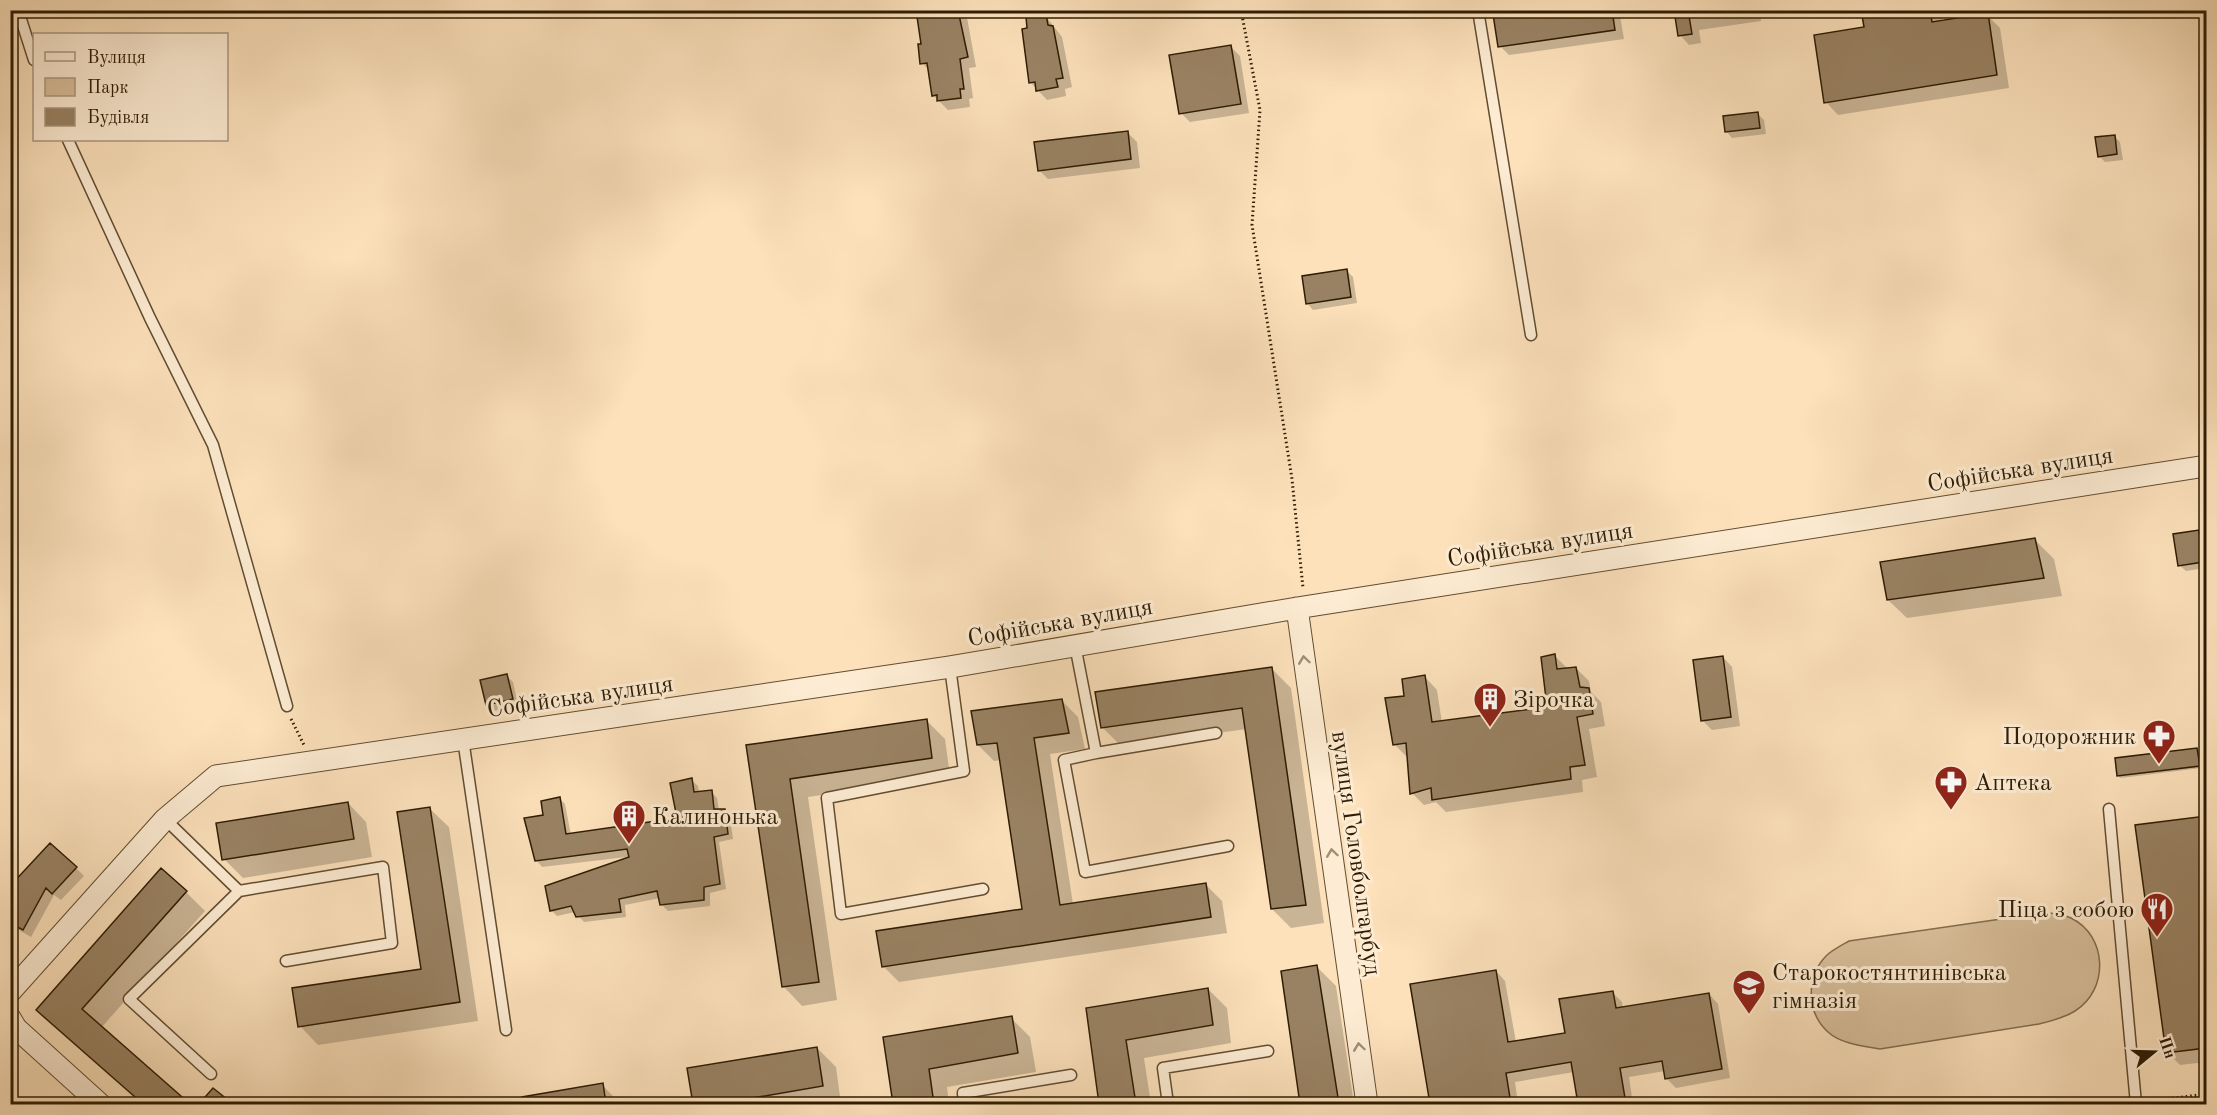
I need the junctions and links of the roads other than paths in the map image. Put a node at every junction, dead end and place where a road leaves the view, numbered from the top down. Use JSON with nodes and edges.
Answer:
{"nodes":[{"id":1,"x":18,"y":10,"type":"edge"},
{"id":2,"x":1478,"y":10,"type":"edge"},
{"id":3,"x":33,"y":57,"type":"edge"},
{"id":4,"x":68,"y":141,"type":"edge"},
{"id":5,"x":1531,"y":335,"type":"dead end"},
{"id":6,"x":2206,"y":466,"type":"edge"},
{"id":7,"x":1300,"y":602,"type":"junction"},
{"id":8,"x":1075,"y":645,"type":"junction"},
{"id":9,"x":950,"y":667,"type":"junction"},
{"id":10,"x":287,"y":706,"type":"road end"},
{"id":11,"x":1216,"y":733,"type":"dead end"},
{"id":12,"x":463,"y":739,"type":"junction"},
{"id":13,"x":1096,"y":753,"type":"junction"},
{"id":14,"x":2109,"y":809,"type":"dead end"},
{"id":15,"x":165,"y":819,"type":"junction"},
{"id":16,"x":1228,"y":846,"type":"dead end"},
{"id":17,"x":983,"y":889,"type":"dead end"},
{"id":18,"x":239,"y":891,"type":"junction"},
{"id":19,"x":286,"y":961,"type":"dead end"},
{"id":20,"x":10,"y":992,"type":"edge"},
{"id":21,"x":13,"y":1023,"type":"edge"},
{"id":22,"x":506,"y":1030,"type":"dead end"},
{"id":23,"x":1268,"y":1051,"type":"dead end"},
{"id":24,"x":211,"y":1074,"type":"dead end"},
{"id":25,"x":1071,"y":1075,"type":"dead end"},
{"id":26,"x":100,"y":1104,"type":"edge"},
{"id":27,"x":964,"y":1104,"type":"edge"},
{"id":28,"x":1168,"y":1104,"type":"edge"},
{"id":29,"x":1367,"y":1104,"type":"edge"},
{"id":30,"x":2136,"y":1104,"type":"edge"}],
"edges":[{"from":1,"to":3,"type":"lane"},
{"from":2,"to":5,"type":"lane"},
{"from":4,"to":10,"type":"lane"},
{"from":6,"to":7,"type":"street","name":"Софійська вулиця"},
{"from":7,"to":8,"type":"street","name":"Софійська вулиця"},
{"from":29,"to":7,"type":"street","name":"вулиця Головболгарбуд","one_way":true},
{"from":8,"to":9,"type":"street","name":"Софійська вулиця"},
{"from":8,"to":13,"type":"lane"},
{"from":9,"to":12,"type":"street","name":"Софійська вулиця"},
{"from":9,"to":17,"type":"lane"},
{"from":11,"to":13,"type":"lane"},
{"from":12,"to":15,"type":"street","name":"Софійська вулиця"},
{"from":12,"to":22,"type":"lane"},
{"from":13,"to":16,"type":"lane"},
{"from":14,"to":30,"type":"lane"},
{"from":15,"to":18,"type":"lane"},
{"from":15,"to":20,"type":"street","name":"Софійська вулиця"},
{"from":18,"to":19,"type":"lane"},
{"from":18,"to":24,"type":"lane"},
{"from":21,"to":26,"type":"street"},
{"from":23,"to":28,"type":"lane"},
{"from":25,"to":27,"type":"lane"}]}
